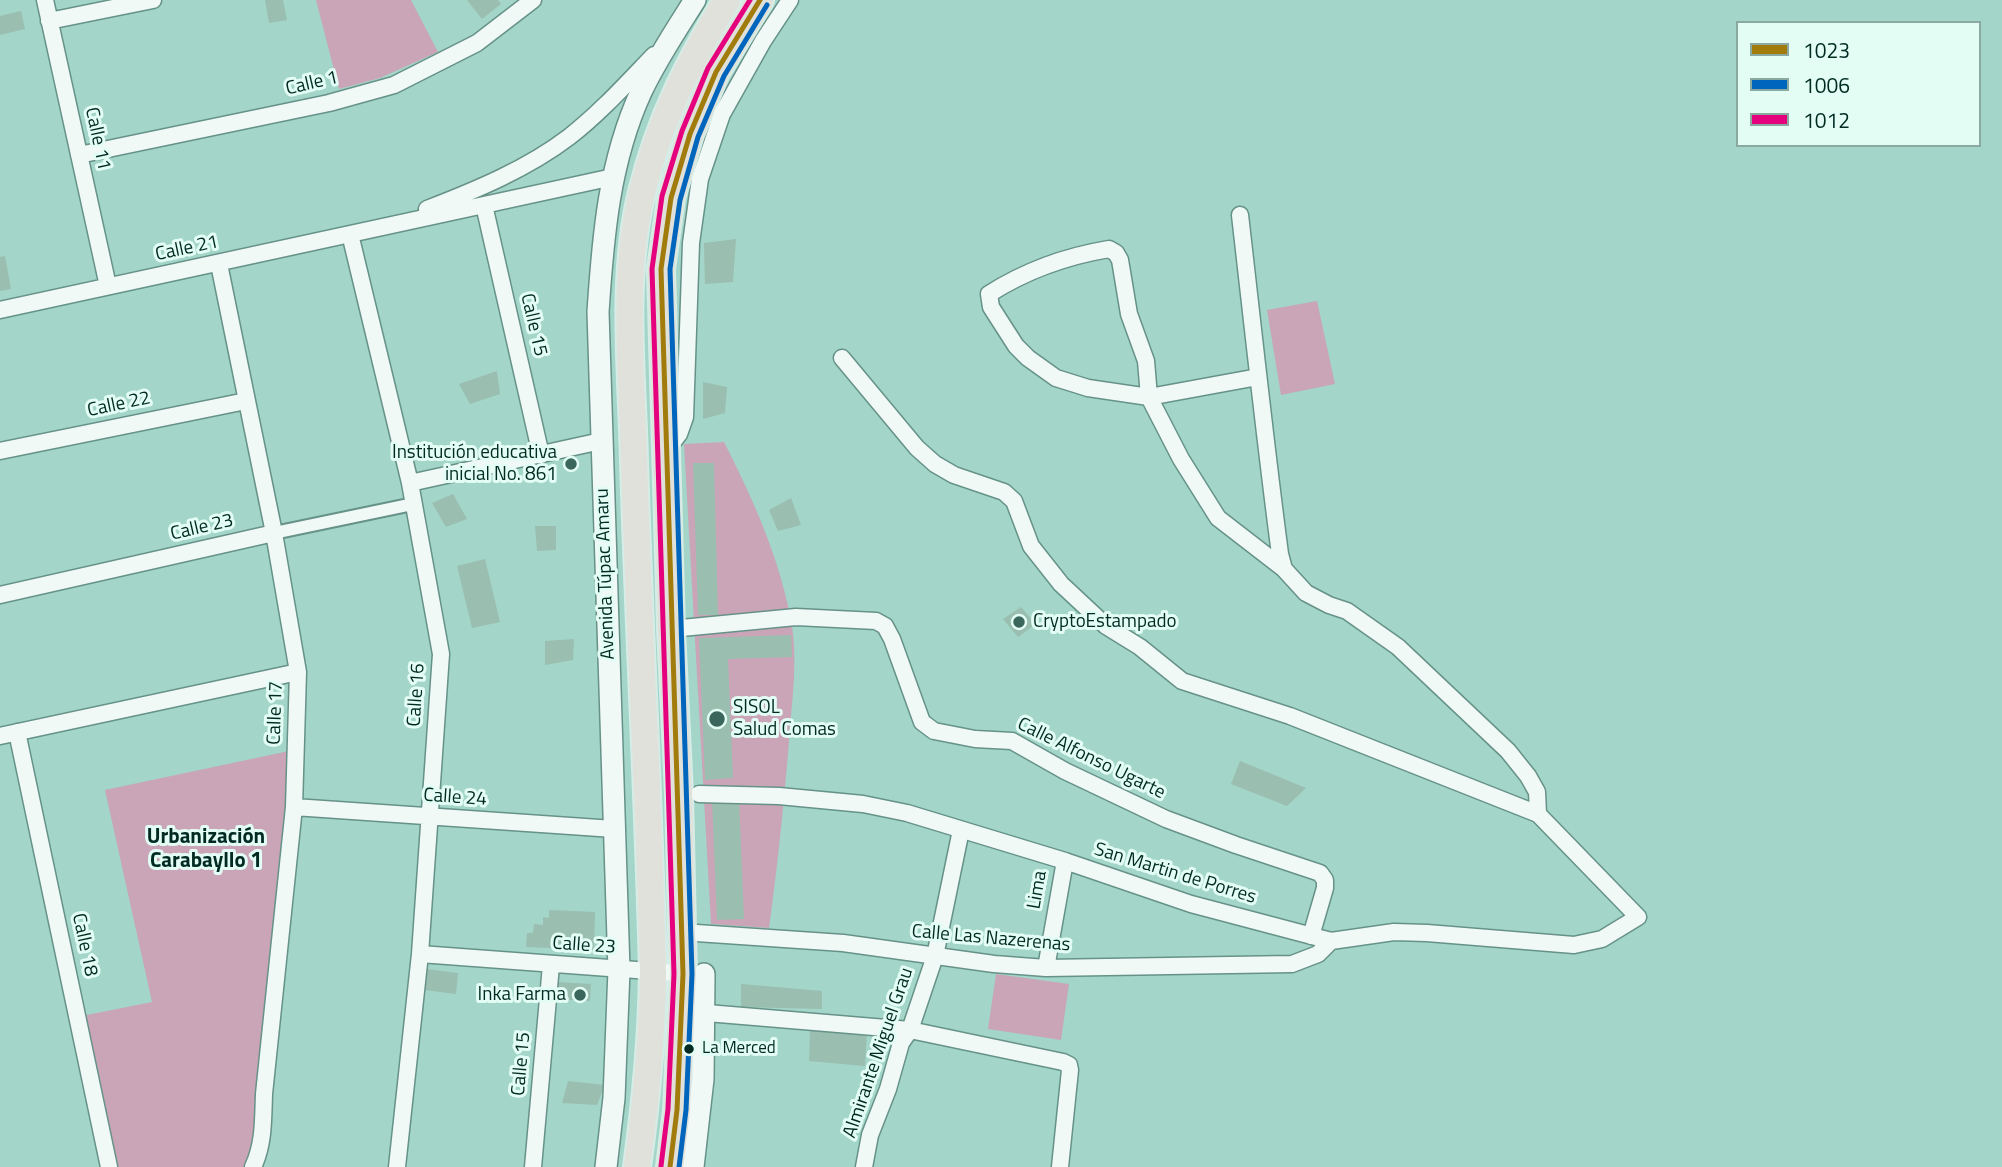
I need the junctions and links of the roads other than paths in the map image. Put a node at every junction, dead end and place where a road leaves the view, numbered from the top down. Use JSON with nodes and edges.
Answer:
{"nodes":[{"id":1,"x":44,"y":0,"type":"edge"},
{"id":2,"x":153,"y":0,"type":"edge"},
{"id":3,"x":533,"y":0,"type":"edge"},
{"id":4,"x":695,"y":0,"type":"edge"},
{"id":5,"x":727,"y":0,"type":"edge"},
{"id":6,"x":760,"y":0,"type":"edge"},
{"id":7,"x":790,"y":0,"type":"edge"},
{"id":8,"x":49,"y":21,"type":"junction"},
{"id":9,"x":673,"y":35,"type":"junction"},
{"id":10,"x":79,"y":155,"type":"junction"},
{"id":11,"x":612,"y":177,"type":"junction"},
{"id":12,"x":484,"y":205,"type":"junction"},
{"id":13,"x":1240,"y":215,"type":"dead end"},
{"id":14,"x":383,"y":227,"type":"junction"},
{"id":15,"x":350,"y":234,"type":"junction"},
{"id":16,"x":219,"y":264,"type":"junction"},
{"id":17,"x":108,"y":286,"type":"junction"},
{"id":18,"x":0,"y":310,"type":"edge"},
{"id":19,"x":842,"y":358,"type":"dead end"},
{"id":20,"x":1258,"y":377,"type":"junction"},
{"id":21,"x":1149,"y":397,"type":"junction"},
{"id":22,"x":246,"y":401,"type":"junction"},
{"id":23,"x":601,"y":441,"type":"junction"},
{"id":24,"x":0,"y":451,"type":"edge"},
{"id":25,"x":666,"y":451,"type":"junction"},
{"id":26,"x":541,"y":455,"type":"junction"},
{"id":27,"x":410,"y":484,"type":"junction"},
{"id":28,"x":413,"y":504,"type":"junction"},
{"id":29,"x":274,"y":533,"type":"junction"},
{"id":30,"x":1284,"y":569,"type":"junction"},
{"id":31,"x":0,"y":595,"type":"edge"},
{"id":32,"x":671,"y":629,"type":"junction"},
{"id":33,"x":298,"y":672,"type":"junction"},
{"id":34,"x":17,"y":732,"type":"junction"},
{"id":35,"x":0,"y":736,"type":"edge"},
{"id":36,"x":699,"y":794,"type":"dead end"},
{"id":37,"x":294,"y":807,"type":"junction"},
{"id":38,"x":1538,"y":814,"type":"junction"},
{"id":39,"x":429,"y":817,"type":"junction"},
{"id":40,"x":614,"y":829,"type":"junction"},
{"id":41,"x":961,"y":830,"type":"junction"},
{"id":42,"x":1065,"y":861,"type":"junction"},
{"id":43,"x":682,"y":932,"type":"junction"},
{"id":44,"x":1311,"y":936,"type":"junction"},
{"id":45,"x":1331,"y":941,"type":"junction"},
{"id":46,"x":420,"y":954,"type":"junction"},
{"id":47,"x":935,"y":956,"type":"junction"},
{"id":48,"x":551,"y":965,"type":"junction"},
{"id":49,"x":1046,"y":968,"type":"junction"},
{"id":50,"x":619,"y":970,"type":"junction"},
{"id":51,"x":653,"y":973,"type":"junction"},
{"id":52,"x":693,"y":974,"type":"junction"},
{"id":53,"x":693,"y":1012,"type":"junction"},
{"id":54,"x":910,"y":1030,"type":"junction"},
{"id":55,"x":109,"y":1167,"type":"edge"},
{"id":56,"x":253,"y":1167,"type":"edge"},
{"id":57,"x":397,"y":1167,"type":"edge"},
{"id":58,"x":533,"y":1167,"type":"edge"},
{"id":59,"x":606,"y":1167,"type":"edge"},
{"id":60,"x":637,"y":1167,"type":"edge"},
{"id":61,"x":670,"y":1167,"type":"edge"},
{"id":62,"x":693,"y":1167,"type":"edge"},
{"id":63,"x":864,"y":1167,"type":"edge"},
{"id":64,"x":1060,"y":1167,"type":"edge"}],
"edges":[{"from":1,"to":8,"type":"street","name":"Calle 11"},
{"from":2,"to":8,"type":"street"},
{"from":3,"to":10,"type":"street","name":"Calle 1"},
{"from":4,"to":9,"type":"main road","name":"Avenida Túpac Amaru"},
{"from":5,"to":51,"type":"highway","name":"Avenida Túpac Amaru"},
{"from":6,"to":25,"type":"highway"},
{"from":7,"to":25,"type":"street"},
{"from":8,"to":10,"type":"street","name":"Calle 11"},
{"from":9,"to":11,"type":"main road","name":"Avenida Túpac Amaru"},
{"from":9,"to":14,"type":"street","name":"Calle 21"},
{"from":10,"to":17,"type":"street","name":"Calle 11"},
{"from":11,"to":12,"type":"street","name":"Calle 21"},
{"from":11,"to":23,"type":"main road","name":"Avenida Túpac Amaru"},
{"from":12,"to":14,"type":"street","name":"Calle 21"},
{"from":12,"to":26,"type":"street","name":"Calle 15"},
{"from":13,"to":20,"type":"street"},
{"from":14,"to":15,"type":"street","name":"Calle 21"},
{"from":15,"to":16,"type":"street","name":"Calle 21"},
{"from":15,"to":27,"type":"street","name":"Calle 16"},
{"from":16,"to":17,"type":"street","name":"Calle 21"},
{"from":16,"to":22,"type":"street","name":"Calle 17"},
{"from":17,"to":18,"type":"street","name":"Calle 21"},
{"from":19,"to":38,"type":"street"},
{"from":20,"to":21,"type":"street"},
{"from":20,"to":30,"type":"street"},
{"from":21,"to":21,"type":"street"},
{"from":21,"to":30,"type":"street"},
{"from":22,"to":24,"type":"street","name":"Calle 22"},
{"from":22,"to":29,"type":"street","name":"Calle 17"},
{"from":23,"to":26,"type":"street"},
{"from":23,"to":40,"type":"main road","name":"Avenida Túpac Amaru"},
{"from":25,"to":32,"type":"highway"},
{"from":26,"to":27,"type":"street"},
{"from":27,"to":28,"type":"street","name":"Calle 16"},
{"from":28,"to":29,"type":"street","name":"Calle 23"},
{"from":28,"to":39,"type":"street","name":"Calle 16"},
{"from":29,"to":31,"type":"street","name":"Calle 23"},
{"from":29,"to":33,"type":"street","name":"Calle 17"},
{"from":30,"to":38,"type":"street"},
{"from":32,"to":43,"type":"highway"},
{"from":32,"to":44,"type":"street","name":"Calle Alfonso Ugarte"},
{"from":33,"to":34,"type":"street"},
{"from":33,"to":37,"type":"street","name":"Calle 17"},
{"from":34,"to":35,"type":"street"},
{"from":34,"to":55,"type":"street","name":"Calle 18"},
{"from":36,"to":41,"type":"street","name":"San Martin de Porres"},
{"from":37,"to":39,"type":"street","name":"Calle 24"},
{"from":37,"to":56,"type":"street","name":"Calle 17"},
{"from":38,"to":45,"type":"street","name":"San Martin de Porres"},
{"from":39,"to":40,"type":"street","name":"Calle 24"},
{"from":39,"to":46,"type":"street","name":"Calle 16"},
{"from":40,"to":50,"type":"main road","name":"Avenida Túpac Amaru"},
{"from":41,"to":42,"type":"street","name":"San Martin de Porres"},
{"from":41,"to":47,"type":"street","name":"Almirante Miguel Grau"},
{"from":42,"to":44,"type":"street","name":"San Martin de Porres"},
{"from":42,"to":49,"type":"street","name":"Lima"},
{"from":43,"to":47,"type":"street","name":"Calle Las Nazerenas"},
{"from":43,"to":52,"type":"highway"},
{"from":44,"to":45,"type":"street","name":"San Martin de Porres"},
{"from":45,"to":49,"type":"street","name":"Calle Las Nazerenas"},
{"from":46,"to":48,"type":"street","name":"Calle 23"},
{"from":46,"to":57,"type":"street","name":"Calle 16"},
{"from":47,"to":49,"type":"street","name":"Calle Las Nazerenas"},
{"from":47,"to":54,"type":"street","name":"Almirante Miguel Grau"},
{"from":48,"to":50,"type":"street","name":"Calle 23"},
{"from":48,"to":58,"type":"street","name":"Calle 15"},
{"from":50,"to":51,"type":"street","name":"Calle 23"},
{"from":50,"to":59,"type":"main road","name":"Avenida Túpac Amaru"},
{"from":51,"to":52,"type":"street","name":"Calle 23"},
{"from":51,"to":60,"type":"highway","name":"Avenida Túpac Amaru"},
{"from":52,"to":53,"type":"highway"},
{"from":53,"to":54,"type":"street"},
{"from":53,"to":61,"type":"highway"},
{"from":53,"to":62,"type":"main road"},
{"from":54,"to":63,"type":"street","name":"Almirante Miguel Grau"},
{"from":54,"to":64,"type":"street"}]}
